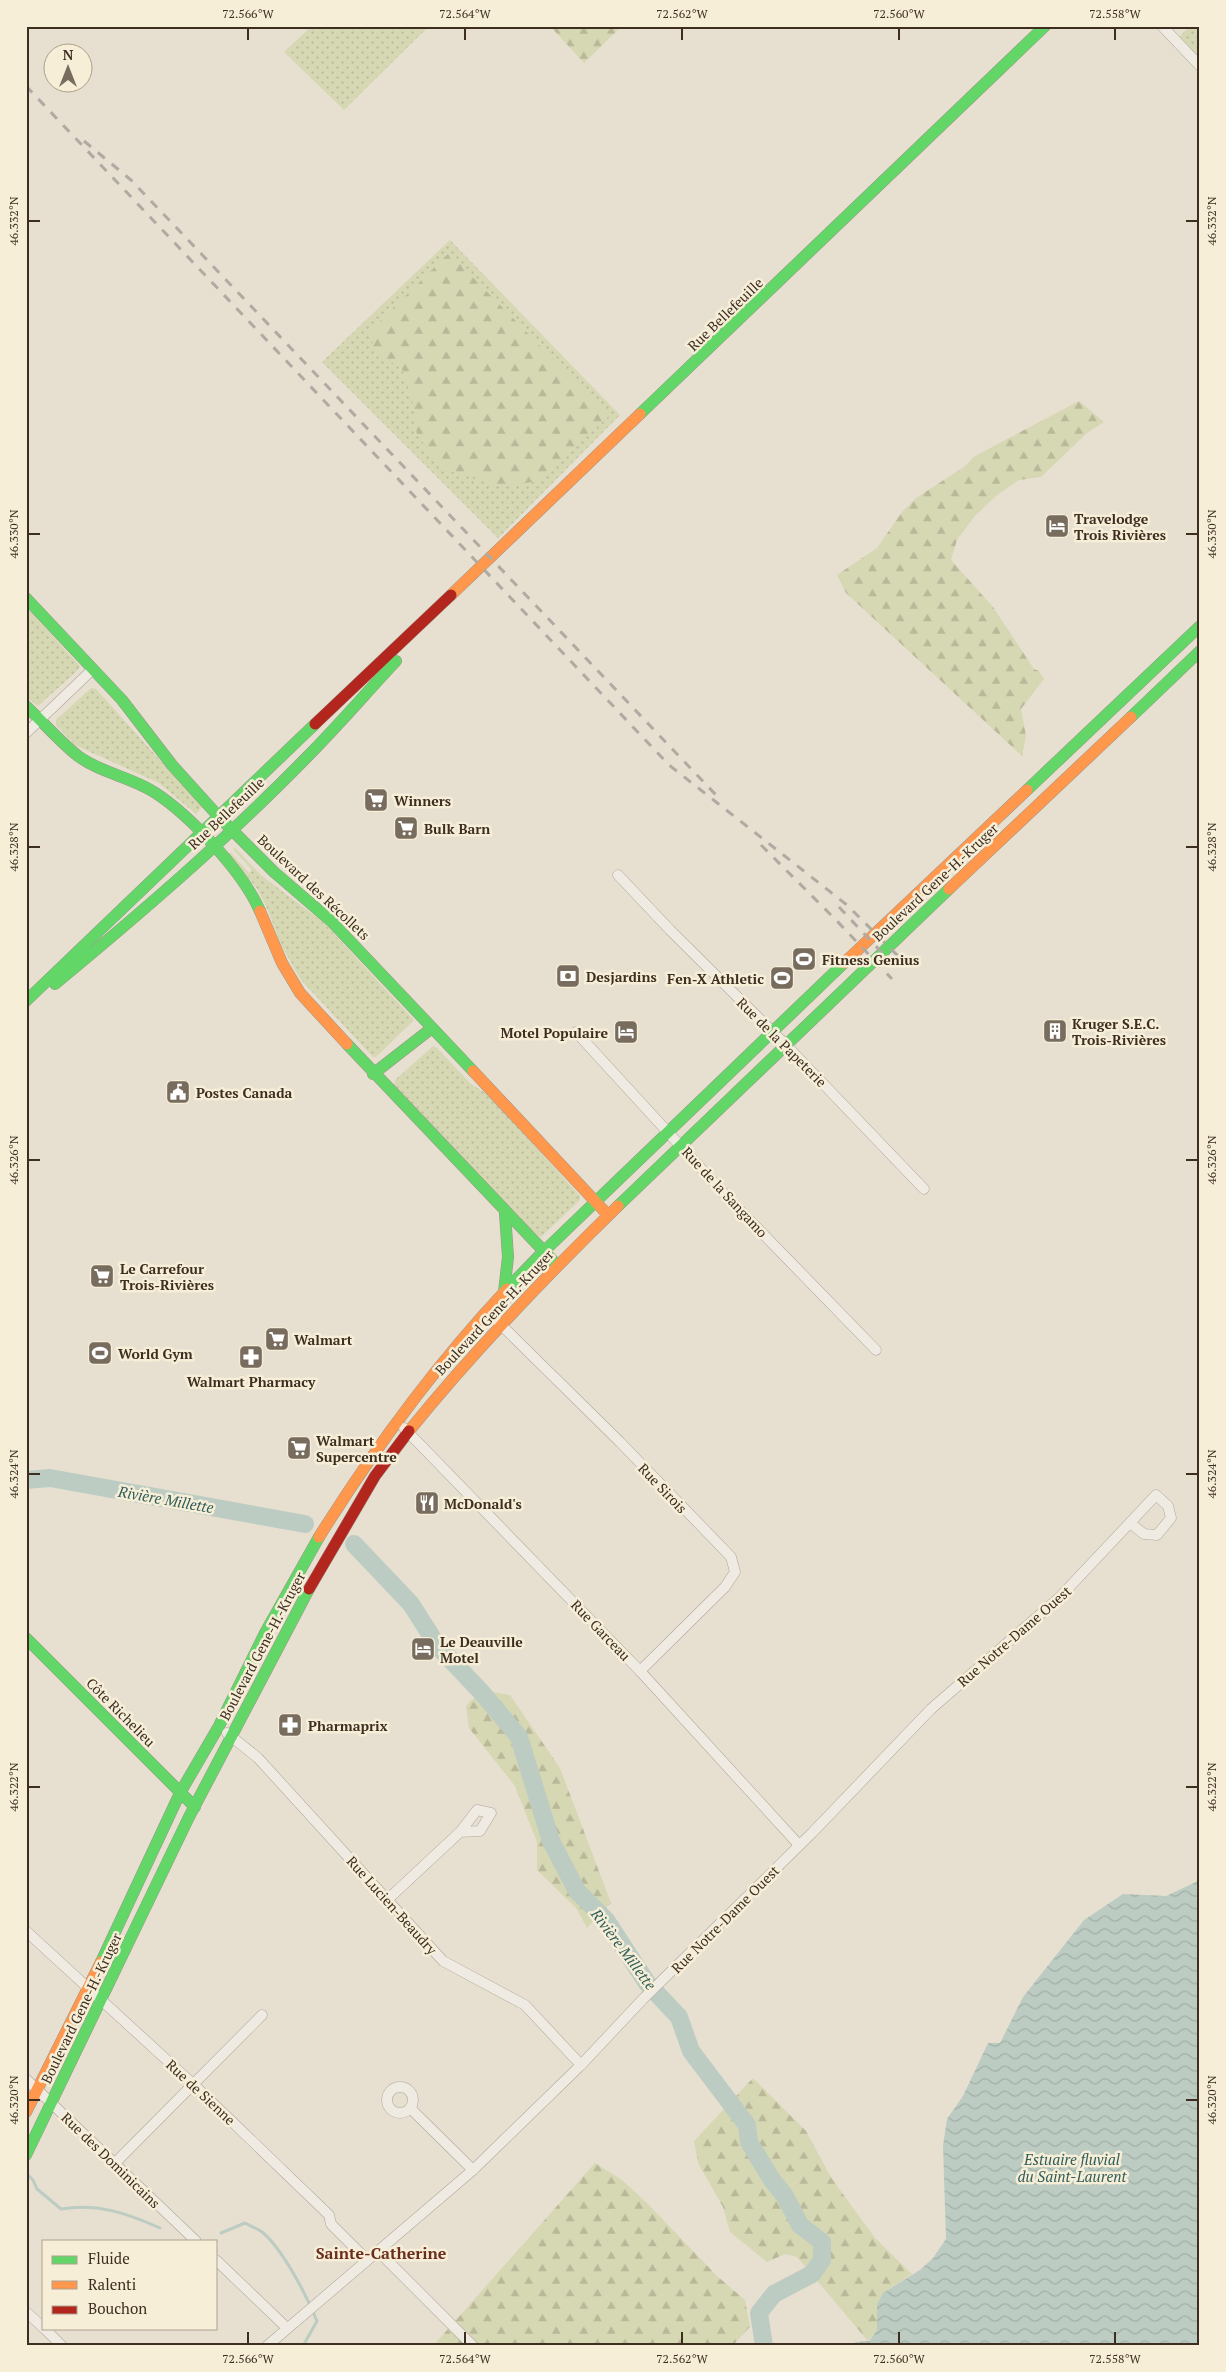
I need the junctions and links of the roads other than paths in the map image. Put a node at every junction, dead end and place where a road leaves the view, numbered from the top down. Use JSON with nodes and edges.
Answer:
{"nodes":[{"id":1,"x":1045,"y":26,"type":"edge"},
{"id":2,"x":1162,"y":26,"type":"edge"},
{"id":3,"x":1200,"y":66,"type":"edge"},
{"id":4,"x":26,"y":598,"type":"edge"},
{"id":5,"x":424,"y":622,"type":"junction"},
{"id":6,"x":1200,"y":626,"type":"edge"},
{"id":7,"x":1200,"y":651,"type":"edge"},
{"id":8,"x":93,"y":669,"type":"junction"},
{"id":9,"x":26,"y":706,"type":"edge"},
{"id":10,"x":39,"y":720,"type":"junction"},
{"id":11,"x":26,"y":734,"type":"edge"},
{"id":12,"x":219,"y":816,"type":"junction"},
{"id":13,"x":232,"y":829,"type":"junction"},
{"id":14,"x":202,"y":834,"type":"junction"},
{"id":15,"x":212,"y":845,"type":"junction"},
{"id":16,"x":618,"y":875,"type":"dead end"},
{"id":17,"x":26,"y":1002,"type":"edge"},
{"id":18,"x":432,"y":1028,"type":"junction"},
{"id":19,"x":576,"y":1032,"type":"dead end"},
{"id":20,"x":772,"y":1032,"type":"junction"},
{"id":21,"x":785,"y":1044,"type":"junction"},
{"id":22,"x":374,"y":1074,"type":"junction"},
{"id":23,"x":669,"y":1132,"type":"junction"},
{"id":24,"x":681,"y":1146,"type":"junction"},
{"id":25,"x":924,"y":1189,"type":"dead end"},
{"id":26,"x":596,"y":1202,"type":"junction"},
{"id":27,"x":506,"y":1213,"type":"junction"},
{"id":28,"x":608,"y":1215,"type":"junction"},
{"id":29,"x":544,"y":1252,"type":"junction"},
{"id":30,"x":557,"y":1265,"type":"junction"},
{"id":31,"x":504,"y":1292,"type":"junction"},
{"id":32,"x":487,"y":1311,"type":"junction"},
{"id":33,"x":501,"y":1324,"type":"junction"},
{"id":34,"x":876,"y":1350,"type":"dead end"},
{"id":35,"x":396,"y":1421,"type":"junction"},
{"id":36,"x":408,"y":1432,"type":"junction"},
{"id":37,"x":1130,"y":1523,"type":"junction"},
{"id":38,"x":26,"y":1638,"type":"edge"},
{"id":39,"x":640,"y":1670,"type":"junction"},
{"id":40,"x":219,"y":1726,"type":"junction"},
{"id":41,"x":232,"y":1736,"type":"junction"},
{"id":42,"x":180,"y":1792,"type":"junction"},
{"id":43,"x":195,"y":1807,"type":"junction"},
{"id":44,"x":460,"y":1832,"type":"dead end"},
{"id":45,"x":799,"y":1845,"type":"junction"},
{"id":46,"x":387,"y":1900,"type":"junction"},
{"id":47,"x":26,"y":1931,"type":"edge"},
{"id":48,"x":88,"y":1988,"type":"junction"},
{"id":49,"x":101,"y":2001,"type":"junction"},
{"id":50,"x":262,"y":2015,"type":"dead end"},
{"id":51,"x":581,"y":2065,"type":"junction"},
{"id":52,"x":26,"y":2079,"type":"edge"},
{"id":53,"x":194,"y":2085,"type":"junction"},
{"id":54,"x":37,"y":2090,"type":"junction"},
{"id":55,"x":52,"y":2102,"type":"junction"},
{"id":56,"x":410,"y":2108,"type":"dead end"},
{"id":57,"x":26,"y":2112,"type":"edge"},
{"id":58,"x":26,"y":2155,"type":"edge"},
{"id":59,"x":115,"y":2163,"type":"junction"},
{"id":60,"x":473,"y":2170,"type":"junction"},
{"id":61,"x":195,"y":2240,"type":"edge"},
{"id":62,"x":378,"y":2251,"type":"junction"},
{"id":63,"x":367,"y":2260,"type":"junction"},
{"id":64,"x":218,"y":2262,"type":"edge"},
{"id":65,"x":26,"y":2312,"type":"edge"},
{"id":66,"x":42,"y":2326,"type":"edge"},
{"id":67,"x":287,"y":2328,"type":"junction"},
{"id":68,"x":46,"y":2330,"type":"edge"},
{"id":69,"x":62,"y":2346,"type":"edge"},
{"id":70,"x":267,"y":2346,"type":"edge"},
{"id":71,"x":472,"y":2346,"type":"edge"}],
"edges":[{"from":1,"to":5,"type":"main road","name":"Rue Bellefeuille"},
{"from":2,"to":3,"type":"street"},
{"from":4,"to":8,"type":"main road","name":"Boulevard des Récollets"},
{"from":5,"to":12,"type":"main road","name":"Rue Bellefeuille"},
{"from":5,"to":13,"type":"main road","name":"Rue Bellefeuille"},
{"from":6,"to":20,"type":"main road","name":"Boulevard Gene-H.-Kruger"},
{"from":7,"to":21,"type":"main road","name":"Boulevard Gene-H.-Kruger"},
{"from":8,"to":10,"type":"street"},
{"from":8,"to":12,"type":"main road","name":"Boulevard des Récollets"},
{"from":9,"to":10,"type":"main road"},
{"from":10,"to":11,"type":"street"},
{"from":10,"to":14,"type":"main road"},
{"from":12,"to":13,"type":"main road","name":"Boulevard des Récollets"},
{"from":12,"to":14,"type":"main road","name":"Rue Bellefeuille"},
{"from":13,"to":15,"type":"main road","name":"Rue Bellefeuille"},
{"from":13,"to":18,"type":"main road","name":"Boulevard des Récollets"},
{"from":14,"to":15,"type":"main road"},
{"from":14,"to":17,"type":"main road","name":"Rue Bellefeuille"},
{"from":15,"to":17,"type":"main road","name":"Rue Bellefeuille"},
{"from":15,"to":22,"type":"main road"},
{"from":16,"to":20,"type":"street","name":"Rue de la Papeterie"},
{"from":18,"to":22,"type":"main road"},
{"from":18,"to":26,"type":"main road","name":"Boulevard des Récollets"},
{"from":19,"to":23,"type":"street","name":"Rue de la Sangamo"},
{"from":20,"to":21,"type":"street","name":"Rue de la Papeterie"},
{"from":20,"to":23,"type":"main road","name":"Boulevard Gene-H.-Kruger"},
{"from":21,"to":24,"type":"main road","name":"Boulevard Gene-H.-Kruger"},
{"from":21,"to":25,"type":"street","name":"Rue de la Papeterie"},
{"from":22,"to":27,"type":"main road"},
{"from":23,"to":24,"type":"street","name":"Rue de la Sangamo"},
{"from":23,"to":26,"type":"main road","name":"Boulevard Gene-H.-Kruger"},
{"from":24,"to":28,"type":"main road","name":"Boulevard Gene-H.-Kruger"},
{"from":24,"to":34,"type":"street","name":"Rue de la Sangamo"},
{"from":26,"to":28,"type":"main road","name":"Boulevard des Récollets"},
{"from":26,"to":29,"type":"main road","name":"Boulevard Gene-H.-Kruger"},
{"from":27,"to":29,"type":"main road"},
{"from":27,"to":31,"type":"main road"},
{"from":28,"to":30,"type":"main road","name":"Boulevard Gene-H.-Kruger"},
{"from":29,"to":30,"type":"main road"},
{"from":29,"to":31,"type":"main road","name":"Boulevard Gene-H.-Kruger"},
{"from":30,"to":33,"type":"main road","name":"Boulevard Gene-H.-Kruger"},
{"from":31,"to":32,"type":"main road","name":"Boulevard Gene-H.-Kruger"},
{"from":32,"to":33,"type":"street","name":"Rue Sirois"},
{"from":32,"to":35,"type":"main road","name":"Boulevard Gene-H.-Kruger"},
{"from":33,"to":36,"type":"main road","name":"Boulevard Gene-H.-Kruger"},
{"from":33,"to":39,"type":"street","name":"Rue Sirois"},
{"from":35,"to":36,"type":"street","name":"Rue Garceau"},
{"from":35,"to":40,"type":"main road","name":"Boulevard Gene-H.-Kruger"},
{"from":36,"to":39,"type":"street","name":"Rue Garceau"},
{"from":36,"to":41,"type":"main road","name":"Boulevard Gene-H.-Kruger"},
{"from":37,"to":37,"type":"street","name":"Rue Notre-Dame Ouest"},
{"from":37,"to":45,"type":"street","name":"Rue Notre-Dame Ouest"},
{"from":38,"to":42,"type":"main road","name":"Côte Richelieu"},
{"from":39,"to":45,"type":"street","name":"Rue Garceau"},
{"from":40,"to":41,"type":"street","name":"Rue Lucien-Beaudry"},
{"from":40,"to":42,"type":"main road","name":"Boulevard Gene-H.-Kruger"},
{"from":41,"to":43,"type":"main road","name":"Boulevard Gene-H.-Kruger"},
{"from":41,"to":46,"type":"street","name":"Rue Lucien-Beaudry"},
{"from":42,"to":43,"type":"main road","name":"Côte Richelieu"},
{"from":42,"to":48,"type":"main road","name":"Boulevard Gene-H.-Kruger"},
{"from":43,"to":49,"type":"main road","name":"Boulevard Gene-H.-Kruger"},
{"from":44,"to":46,"type":"street"},
{"from":45,"to":51,"type":"street","name":"Rue Notre-Dame Ouest"},
{"from":46,"to":51,"type":"street","name":"Rue Lucien-Beaudry"},
{"from":47,"to":48,"type":"street","name":"Rue de Sienne"},
{"from":48,"to":49,"type":"street","name":"Rue de Sienne"},
{"from":48,"to":54,"type":"main road","name":"Boulevard Gene-H.-Kruger"},
{"from":49,"to":53,"type":"street","name":"Rue de Sienne"},
{"from":49,"to":55,"type":"main road","name":"Boulevard Gene-H.-Kruger"},
{"from":50,"to":53,"type":"street"},
{"from":51,"to":60,"type":"street","name":"Rue Notre-Dame Ouest"},
{"from":52,"to":54,"type":"street","name":"Rue des Dominicains"},
{"from":53,"to":59,"type":"street"},
{"from":53,"to":63,"type":"street","name":"Rue de Sienne"},
{"from":54,"to":55,"type":"street","name":"Rue des Dominicains"},
{"from":54,"to":57,"type":"main road","name":"Boulevard Gene-H.-Kruger"},
{"from":55,"to":58,"type":"main road","name":"Boulevard Gene-H.-Kruger"},
{"from":55,"to":59,"type":"street","name":"Rue des Dominicains"},
{"from":56,"to":60,"type":"street"},
{"from":59,"to":61,"type":"street","name":"Rue des Dominicains"},
{"from":60,"to":62,"type":"street","name":"Rue Notre-Dame Ouest"},
{"from":62,"to":63,"type":"street","name":"Rue Notre-Dame Ouest"},
{"from":62,"to":71,"type":"street"},
{"from":63,"to":67,"type":"street","name":"Rue Notre-Dame Ouest"},
{"from":64,"to":67,"type":"street"},
{"from":65,"to":66,"type":"street"},
{"from":67,"to":70,"type":"street","name":"Rue Notre-Dame Ouest"},
{"from":68,"to":69,"type":"street"}]}
